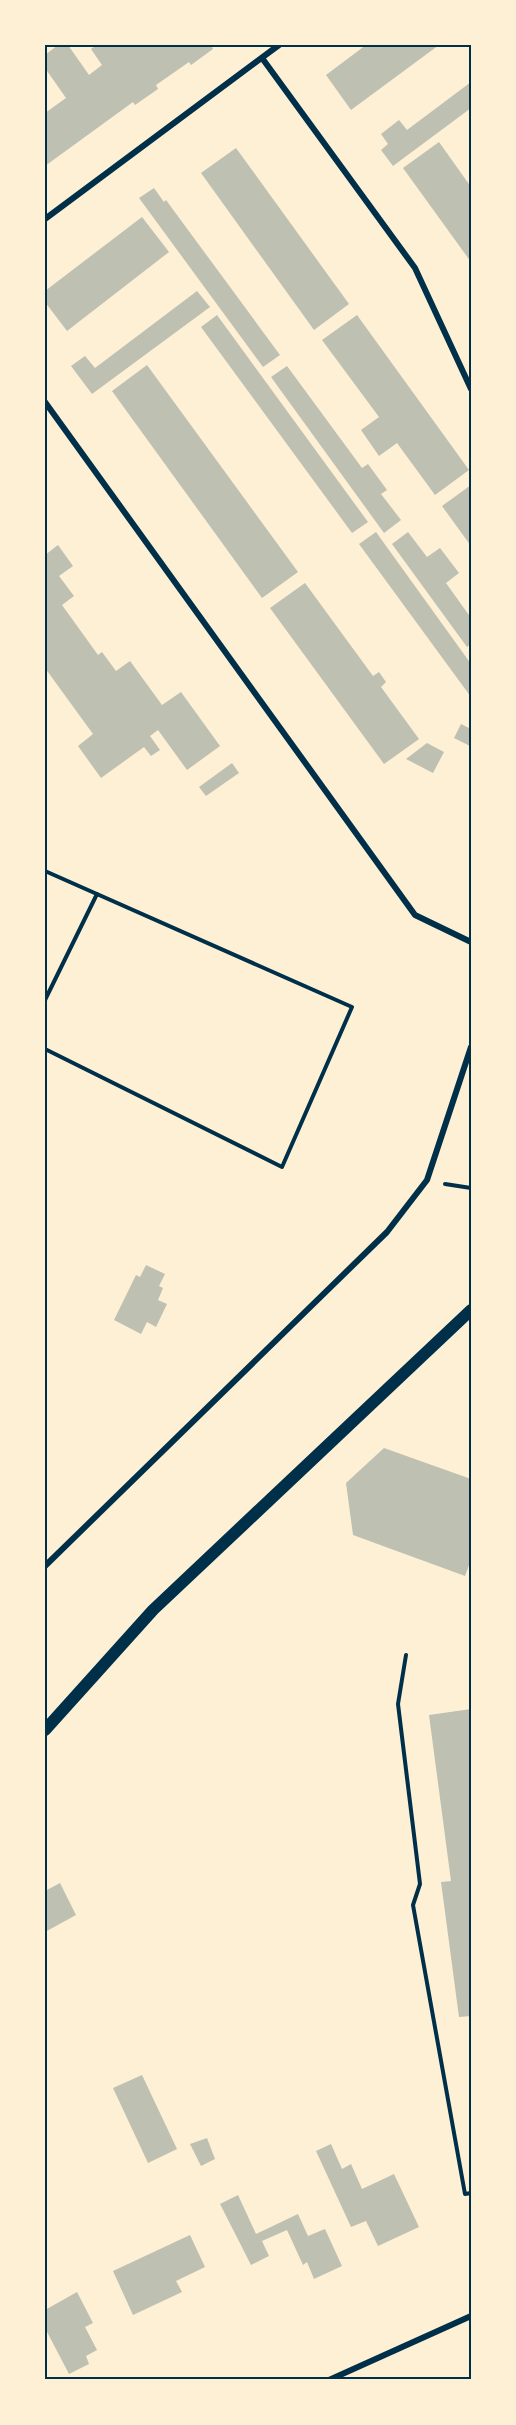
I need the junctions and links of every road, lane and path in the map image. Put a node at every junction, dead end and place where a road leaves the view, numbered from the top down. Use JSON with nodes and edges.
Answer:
{"nodes":[{"id":1,"x":279,"y":45,"type":"edge"},
{"id":2,"x":262,"y":58,"type":"junction"},
{"id":3,"x":45,"y":219,"type":"edge"},
{"id":4,"x":471,"y":389,"type":"edge"},
{"id":5,"x":45,"y":402,"type":"edge"},
{"id":6,"x":45,"y":871,"type":"edge"},
{"id":7,"x":97,"y":894,"type":"junction"},
{"id":8,"x":471,"y":942,"type":"edge"},
{"id":9,"x":45,"y":999,"type":"edge"},
{"id":10,"x":471,"y":1047,"type":"edge"},
{"id":11,"x":45,"y":1049,"type":"edge"},
{"id":12,"x":471,"y":1310,"type":"edge"},
{"id":13,"x":45,"y":1566,"type":"edge"},
{"id":14,"x":406,"y":1656,"type":"dead end"},
{"id":15,"x":45,"y":1730,"type":"edge"},
{"id":16,"x":471,"y":2193,"type":"edge"},
{"id":17,"x":471,"y":2316,"type":"edge"},
{"id":18,"x":329,"y":2380,"type":"edge"}],
"edges":[{"from":1,"to":2,"type":"street"},
{"from":2,"to":3,"type":"street"},
{"from":2,"to":4,"type":"street"},
{"from":5,"to":8,"type":"street"},
{"from":6,"to":7,"type":"path"},
{"from":7,"to":9,"type":"path"},
{"from":7,"to":11,"type":"path"},
{"from":10,"to":13,"type":"street"},
{"from":12,"to":15,"type":"main road"},
{"from":14,"to":16,"type":"path"},
{"from":17,"to":18,"type":"street"}]}
